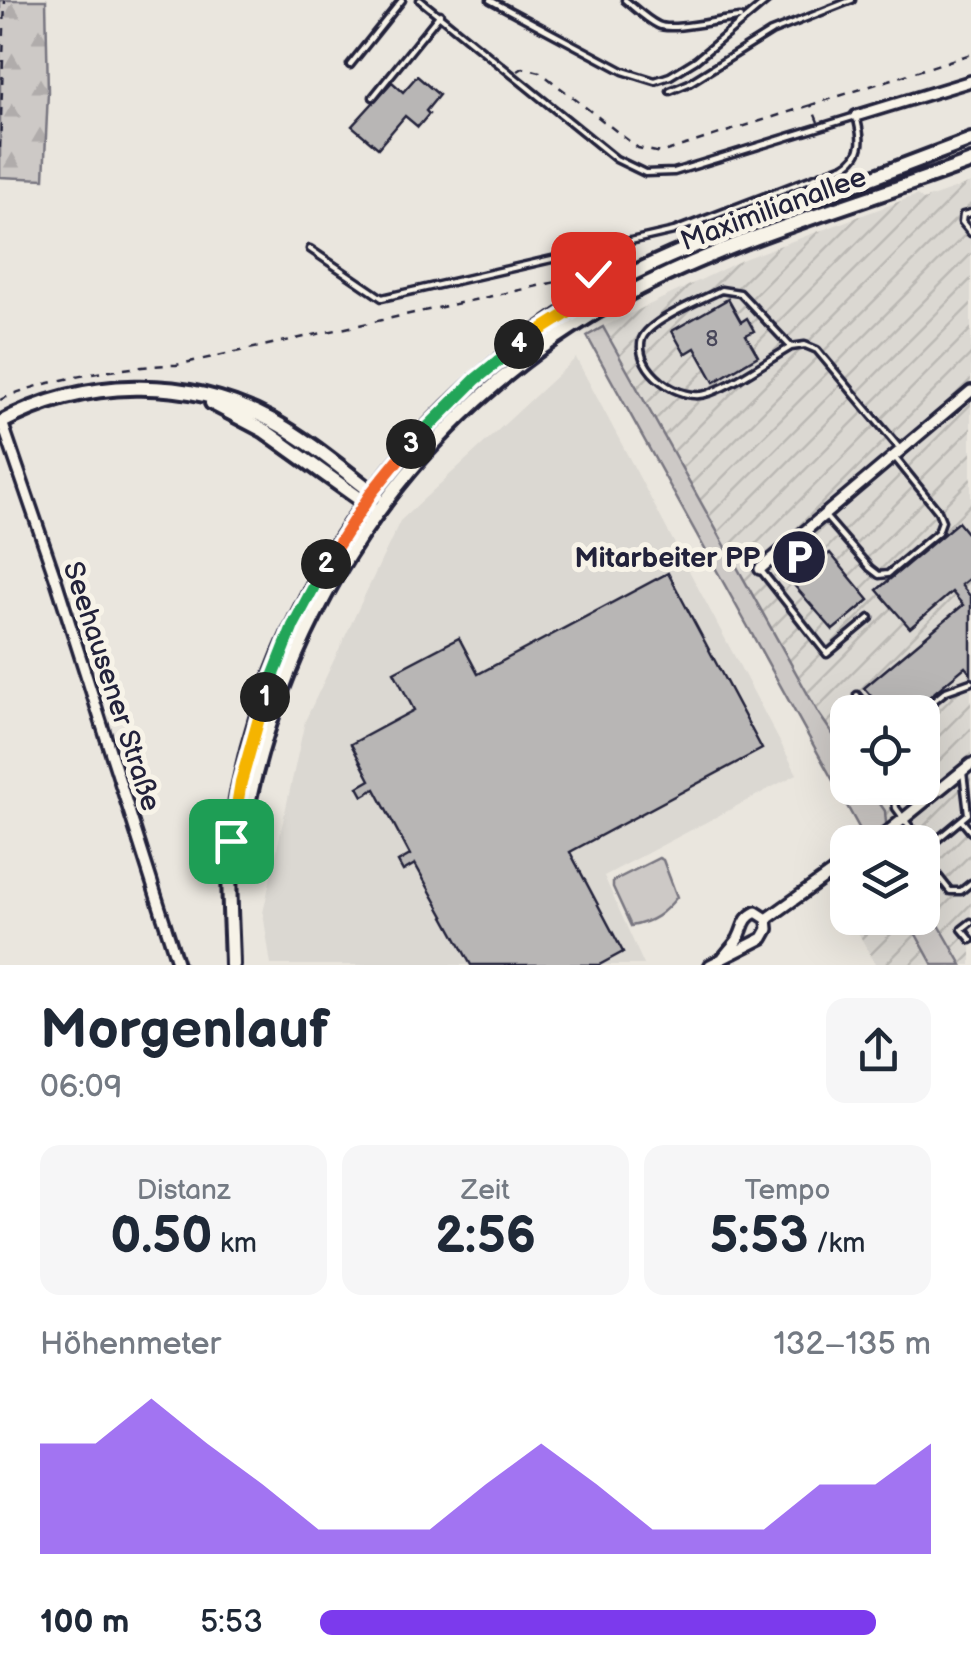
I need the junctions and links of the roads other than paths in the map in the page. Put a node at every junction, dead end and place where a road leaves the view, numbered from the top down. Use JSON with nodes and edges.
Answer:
{"nodes":[{"id":1,"x":402,"y":0,"type":"edge"},
{"id":2,"x":490,"y":0,"type":"edge"},
{"id":3,"x":624,"y":0,"type":"edge"},
{"id":4,"x":768,"y":0,"type":"edge"},
{"id":5,"x":852,"y":0,"type":"edge"},
{"id":6,"x":423,"y":1,"type":"edge"},
{"id":7,"x":440,"y":14,"type":"junction"},
{"id":8,"x":743,"y":18,"type":"junction"},
{"id":9,"x":350,"y":65,"type":"dead end"},
{"id":10,"x":971,"y":81,"type":"edge"},
{"id":11,"x":670,"y":91,"type":"dead end"},
{"id":12,"x":373,"y":97,"type":"dead end"},
{"id":13,"x":856,"y":116,"type":"junction"},
{"id":14,"x":971,"y":140,"type":"edge"},
{"id":15,"x":971,"y":162,"type":"edge"},
{"id":16,"x":971,"y":213,"type":"edge"},
{"id":17,"x":971,"y":233,"type":"edge"},
{"id":18,"x":310,"y":249,"type":"dead end"},
{"id":19,"x":791,"y":347,"type":"junction"},
{"id":20,"x":971,"y":391,"type":"edge"},
{"id":21,"x":1,"y":422,"type":"edge"},
{"id":22,"x":897,"y":453,"type":"junction"},
{"id":23,"x":374,"y":501,"type":"junction"},
{"id":24,"x":824,"y":515,"type":"junction"},
{"id":25,"x":760,"y":569,"type":"joint"},
{"id":26,"x":870,"y":618,"type":"dead end"},
{"id":27,"x":971,"y":682,"type":"edge"},
{"id":28,"x":940,"y":696,"type":"edge"},
{"id":29,"x":967,"y":767,"type":"edge"},
{"id":30,"x":896,"y":805,"type":"edge"},
{"id":31,"x":961,"y":820,"type":"junction"},
{"id":32,"x":903,"y":821,"type":"junction"},
{"id":33,"x":898,"y":825,"type":"edge"},
{"id":34,"x":906,"y":825,"type":"edge"},
{"id":35,"x":971,"y":832,"type":"edge"},
{"id":36,"x":940,"y":834,"type":"edge"},
{"id":37,"x":830,"y":873,"type":"edge"},
{"id":38,"x":940,"y":878,"type":"edge"},
{"id":39,"x":971,"y":882,"type":"edge"},
{"id":40,"x":766,"y":920,"type":"junction"},
{"id":41,"x":971,"y":922,"type":"edge"},
{"id":42,"x":971,"y":940,"type":"edge"},
{"id":43,"x":722,"y":959,"type":"junction"},
{"id":44,"x":178,"y":965,"type":"edge"},
{"id":45,"x":232,"y":965,"type":"edge"},
{"id":46,"x":710,"y":965,"type":"edge"}],
"edges":[{"from":1,"to":9,"type":"lane"},
{"from":2,"to":8,"type":"lane"},
{"from":3,"to":8,"type":"lane"},
{"from":4,"to":8,"type":"lane"},
{"from":5,"to":11,"type":"lane"},
{"from":6,"to":7,"type":"lane"},
{"from":7,"to":12,"type":"lane"},
{"from":7,"to":13,"type":"lane"},
{"from":10,"to":13,"type":"street"},
{"from":13,"to":18,"type":"lane"},
{"from":14,"to":23,"type":"main road","name":"Maximilianallee"},
{"from":15,"to":23,"type":"main road","name":"Maximilianallee"},
{"from":16,"to":17,"type":"lane"},
{"from":19,"to":19,"type":"lane"},
{"from":19,"to":22,"type":"lane"},
{"from":20,"to":22,"type":"street"},
{"from":21,"to":23,"type":"main road"},
{"from":21,"to":44,"type":"street","name":"Seehausener Straße"},
{"from":22,"to":24,"type":"street"},
{"from":22,"to":24,"type":"lane"},
{"from":23,"to":45,"type":"main road"},
{"from":24,"to":25,"type":"street"},
{"from":25,"to":26,"type":"lane"},
{"from":27,"to":28,"type":"lane"},
{"from":29,"to":31,"type":"lane"},
{"from":29,"to":32,"type":"street"},
{"from":30,"to":32,"type":"lane"},
{"from":31,"to":35,"type":"lane"},
{"from":31,"to":36,"type":"lane"},
{"from":32,"to":33,"type":"street"},
{"from":32,"to":34,"type":"lane"},
{"from":37,"to":40,"type":"street"},
{"from":38,"to":39,"type":"lane"},
{"from":40,"to":43,"type":"street"},
{"from":40,"to":43,"type":"street"},
{"from":41,"to":42,"type":"lane"},
{"from":43,"to":46,"type":"street"}]}
